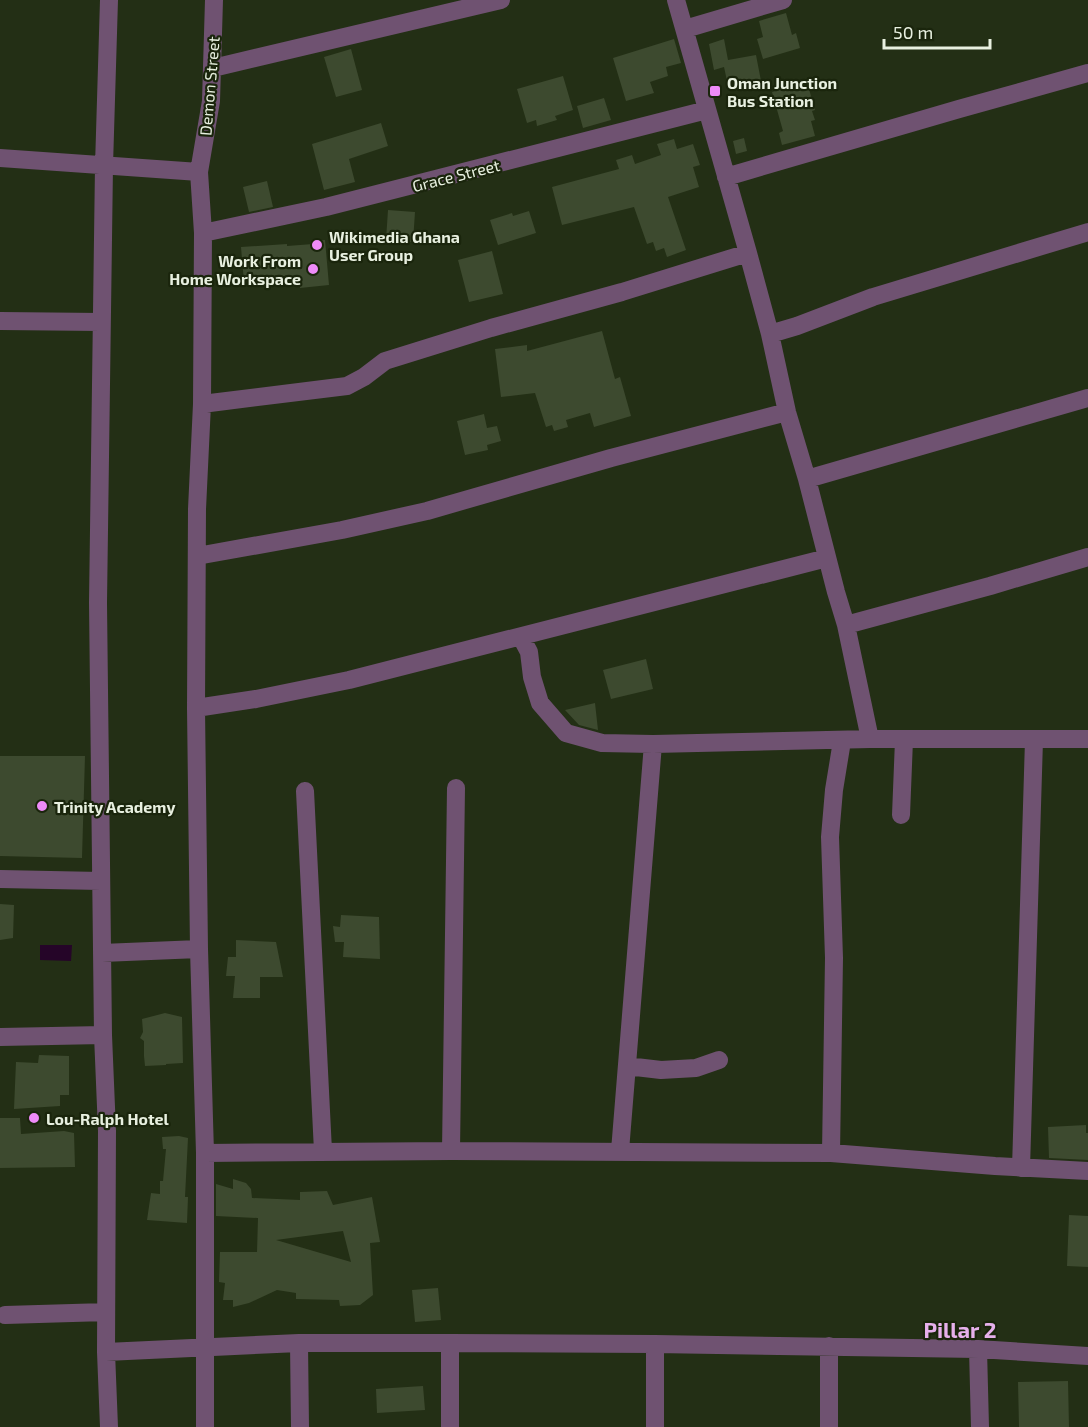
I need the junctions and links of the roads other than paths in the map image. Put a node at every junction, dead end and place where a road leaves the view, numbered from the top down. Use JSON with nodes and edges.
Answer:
{"nodes":[{"id":1,"x":109,"y":0,"type":"edge"},
{"id":2,"x":214,"y":0,"type":"edge"},
{"id":3,"x":501,"y":0,"type":"edge"},
{"id":4,"x":676,"y":0,"type":"edge"},
{"id":5,"x":783,"y":0,"type":"edge"},
{"id":6,"x":685,"y":29,"type":"junction"},
{"id":7,"x":213,"y":68,"type":"junction"},
{"id":8,"x":1088,"y":73,"type":"edge"},
{"id":9,"x":707,"y":110,"type":"junction"},
{"id":10,"x":0,"y":158,"type":"edge"},
{"id":11,"x":104,"y":166,"type":"junction"},
{"id":12,"x":199,"y":172,"type":"junction"},
{"id":13,"x":726,"y":177,"type":"junction"},
{"id":14,"x":1088,"y":232,"type":"edge"},
{"id":15,"x":203,"y":233,"type":"junction"},
{"id":16,"x":748,"y":253,"type":"junction"},
{"id":17,"x":0,"y":321,"type":"edge"},
{"id":18,"x":101,"y":322,"type":"junction"},
{"id":19,"x":770,"y":334,"type":"junction"},
{"id":20,"x":1088,"y":399,"type":"edge"},
{"id":21,"x":202,"y":404,"type":"junction"},
{"id":22,"x":787,"y":412,"type":"junction"},
{"id":23,"x":807,"y":479,"type":"junction"},
{"id":24,"x":197,"y":556,"type":"junction"},
{"id":25,"x":1088,"y":557,"type":"edge"},
{"id":26,"x":827,"y":558,"type":"junction"},
{"id":27,"x":846,"y":625,"type":"junction"},
{"id":28,"x":521,"y":637,"type":"junction"},
{"id":29,"x":196,"y":708,"type":"junction"},
{"id":30,"x":870,"y":739,"type":"junction"},
{"id":31,"x":1088,"y":739,"type":"edge"},
{"id":32,"x":904,"y":740,"type":"junction"},
{"id":33,"x":1034,"y":740,"type":"junction"},
{"id":34,"x":842,"y":741,"type":"junction"},
{"id":35,"x":653,"y":744,"type":"junction"},
{"id":36,"x":456,"y":788,"type":"dead end"},
{"id":37,"x":305,"y":791,"type":"dead end"},
{"id":38,"x":901,"y":814,"type":"dead end"},
{"id":39,"x":0,"y":879,"type":"edge"},
{"id":40,"x":101,"y":881,"type":"junction"},
{"id":41,"x":199,"y":949,"type":"junction"},
{"id":42,"x":102,"y":953,"type":"junction"},
{"id":43,"x":103,"y":1035,"type":"junction"},
{"id":44,"x":0,"y":1037,"type":"edge"},
{"id":45,"x":719,"y":1060,"type":"dead end"},
{"id":46,"x":627,"y":1066,"type":"junction"},
{"id":47,"x":323,"y":1151,"type":"junction"},
{"id":48,"x":451,"y":1151,"type":"junction"},
{"id":49,"x":620,"y":1151,"type":"junction"},
{"id":50,"x":205,"y":1153,"type":"junction"},
{"id":51,"x":831,"y":1153,"type":"junction"},
{"id":52,"x":1021,"y":1167,"type":"junction"},
{"id":53,"x":1088,"y":1171,"type":"edge"},
{"id":54,"x":106,"y":1312,"type":"junction"},
{"id":55,"x":5,"y":1315,"type":"dead end"},
{"id":56,"x":298,"y":1343,"type":"junction"},
{"id":57,"x":450,"y":1343,"type":"junction"},
{"id":58,"x":655,"y":1344,"type":"junction"},
{"id":59,"x":206,"y":1346,"type":"junction"},
{"id":60,"x":829,"y":1346,"type":"junction"},
{"id":61,"x":978,"y":1349,"type":"junction"},
{"id":62,"x":106,"y":1352,"type":"junction"},
{"id":63,"x":1088,"y":1356,"type":"edge"},
{"id":64,"x":109,"y":1427,"type":"edge"},
{"id":65,"x":205,"y":1427,"type":"edge"},
{"id":66,"x":300,"y":1427,"type":"edge"},
{"id":67,"x":450,"y":1427,"type":"edge"},
{"id":68,"x":655,"y":1427,"type":"edge"},
{"id":69,"x":829,"y":1427,"type":"edge"},
{"id":70,"x":980,"y":1427,"type":"edge"}],
"edges":[{"from":1,"to":11,"type":"street"},
{"from":2,"to":7,"type":"street","name":"Demon Street"},
{"from":3,"to":7,"type":"street"},
{"from":4,"to":6,"type":"street"},
{"from":5,"to":6,"type":"street"},
{"from":6,"to":9,"type":"street"},
{"from":7,"to":12,"type":"street","name":"Demon Street"},
{"from":8,"to":13,"type":"street"},
{"from":9,"to":13,"type":"street"},
{"from":9,"to":15,"type":"street","name":"Grace Street"},
{"from":10,"to":11,"type":"street"},
{"from":11,"to":12,"type":"street"},
{"from":11,"to":18,"type":"street"},
{"from":12,"to":15,"type":"street","name":"Demon Street"},
{"from":13,"to":16,"type":"street"},
{"from":14,"to":19,"type":"street"},
{"from":15,"to":21,"type":"street","name":"Demon Street"},
{"from":16,"to":19,"type":"street"},
{"from":16,"to":21,"type":"street"},
{"from":17,"to":18,"type":"street"},
{"from":18,"to":40,"type":"street"},
{"from":19,"to":22,"type":"street"},
{"from":20,"to":23,"type":"street"},
{"from":21,"to":24,"type":"street","name":"Demon Street"},
{"from":22,"to":23,"type":"street"},
{"from":22,"to":24,"type":"street"},
{"from":23,"to":26,"type":"street"},
{"from":24,"to":29,"type":"street","name":"Demon Street"},
{"from":25,"to":27,"type":"street"},
{"from":26,"to":27,"type":"street"},
{"from":26,"to":28,"type":"street"},
{"from":27,"to":30,"type":"street"},
{"from":28,"to":29,"type":"street"},
{"from":28,"to":35,"type":"street"},
{"from":29,"to":41,"type":"street","name":"Demon Street"},
{"from":30,"to":32,"type":"street"},
{"from":30,"to":34,"type":"street"},
{"from":31,"to":33,"type":"street"},
{"from":32,"to":33,"type":"street"},
{"from":32,"to":38,"type":"street"},
{"from":33,"to":52,"type":"street"},
{"from":34,"to":35,"type":"street"},
{"from":34,"to":51,"type":"street"},
{"from":35,"to":46,"type":"street"},
{"from":36,"to":48,"type":"street"},
{"from":37,"to":47,"type":"street"},
{"from":39,"to":40,"type":"street"},
{"from":40,"to":42,"type":"street"},
{"from":41,"to":42,"type":"street"},
{"from":41,"to":50,"type":"street","name":"Demon Street"},
{"from":42,"to":43,"type":"street"},
{"from":43,"to":44,"type":"street"},
{"from":43,"to":54,"type":"street"},
{"from":45,"to":46,"type":"street"},
{"from":46,"to":49,"type":"street"},
{"from":47,"to":48,"type":"street"},
{"from":47,"to":50,"type":"street"},
{"from":48,"to":49,"type":"street"},
{"from":49,"to":51,"type":"street"},
{"from":50,"to":59,"type":"street","name":"Demon Street"},
{"from":51,"to":52,"type":"street"},
{"from":52,"to":53,"type":"street"},
{"from":54,"to":55,"type":"street"},
{"from":54,"to":62,"type":"street"},
{"from":56,"to":57,"type":"street"},
{"from":56,"to":59,"type":"street"},
{"from":56,"to":66,"type":"street"},
{"from":57,"to":58,"type":"street"},
{"from":57,"to":67,"type":"street"},
{"from":58,"to":60,"type":"street"},
{"from":58,"to":68,"type":"street"},
{"from":59,"to":62,"type":"street"},
{"from":59,"to":65,"type":"street","name":"Demon Street"},
{"from":60,"to":61,"type":"street"},
{"from":60,"to":69,"type":"street"},
{"from":61,"to":63,"type":"street"},
{"from":61,"to":70,"type":"street"},
{"from":62,"to":64,"type":"street"}]}
